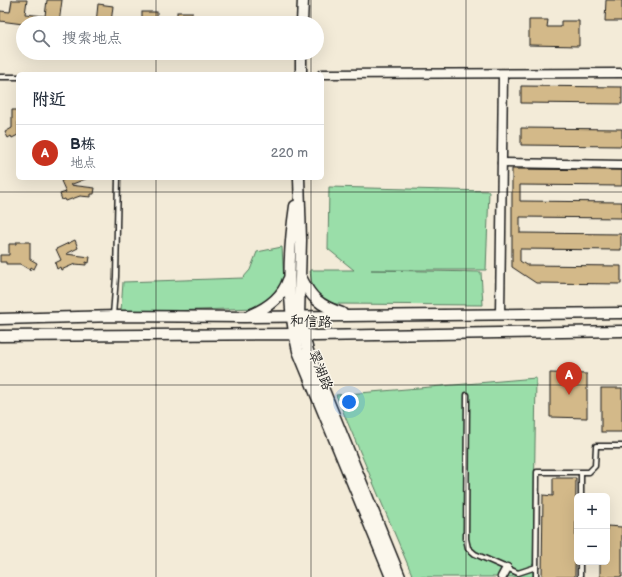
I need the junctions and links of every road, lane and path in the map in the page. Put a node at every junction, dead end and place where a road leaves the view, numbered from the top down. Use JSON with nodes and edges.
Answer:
{"nodes":[{"id":1,"x":303,"y":0,"type":"edge"},
{"id":2,"x":302,"y":16,"type":"edge"},
{"id":3,"x":301,"y":60,"type":"edge"},
{"id":4,"x":301,"y":72,"type":"edge"},
{"id":5,"x":622,"y":73,"type":"edge"},
{"id":6,"x":324,"y":74,"type":"edge"},
{"id":7,"x":503,"y":74,"type":"junction"},
{"id":8,"x":0,"y":77,"type":"edge"},
{"id":9,"x":16,"y":77,"type":"edge"},
{"id":10,"x":502,"y":163,"type":"junction"},
{"id":11,"x":622,"y":164,"type":"edge"},
{"id":12,"x":118,"y":180,"type":"edge"},
{"id":13,"x":299,"y":181,"type":"edge"},
{"id":14,"x":295,"y":276,"type":"junction"},
{"id":15,"x":622,"y":313,"type":"edge"},
{"id":16,"x":500,"y":314,"type":"junction"},
{"id":17,"x":113,"y":316,"type":"junction"},
{"id":18,"x":352,"y":316,"type":"junction"},
{"id":19,"x":245,"y":317,"type":"junction"},
{"id":20,"x":295,"y":317,"type":"junction"},
{"id":21,"x":0,"y":319,"type":"edge"},
{"id":22,"x":622,"y":331,"type":"edge"},
{"id":23,"x":298,"y":334,"type":"junction"},
{"id":24,"x":0,"y":336,"type":"edge"},
{"id":25,"x":467,"y":395,"type":"dead end"},
{"id":26,"x":622,"y":446,"type":"edge"},
{"id":27,"x":581,"y":473,"type":"junction"},
{"id":28,"x":581,"y":493,"type":"edge"},
{"id":29,"x":580,"y":565,"type":"edge"},
{"id":30,"x":506,"y":568,"type":"junction"},
{"id":31,"x":536,"y":568,"type":"junction"},
{"id":32,"x":391,"y":577,"type":"edge"},
{"id":33,"x":400,"y":577,"type":"edge"},
{"id":34,"x":502,"y":577,"type":"edge"},
{"id":35,"x":536,"y":577,"type":"edge"},
{"id":36,"x":580,"y":577,"type":"edge"}],
"edges":[{"from":1,"to":2,"type":"street"},
{"from":3,"to":4,"type":"street"},
{"from":5,"to":7,"type":"street"},
{"from":6,"to":7,"type":"street"},
{"from":7,"to":10,"type":"street"},
{"from":8,"to":9,"type":"lane"},
{"from":10,"to":11,"type":"street"},
{"from":10,"to":16,"type":"street"},
{"from":12,"to":17,"type":"lane"},
{"from":13,"to":14,"type":"street","name":"翠湖路"},
{"from":14,"to":18,"type":"street"},
{"from":14,"to":19,"type":"street"},
{"from":14,"to":20,"type":"street","name":"翠湖路"},
{"from":15,"to":16,"type":"street","name":"和信路"},
{"from":16,"to":18,"type":"street","name":"和信路"},
{"from":17,"to":19,"type":"street","name":"和信路"},
{"from":17,"to":21,"type":"street","name":"和信路"},
{"from":18,"to":20,"type":"street","name":"和信路"},
{"from":19,"to":20,"type":"street","name":"和信路"},
{"from":20,"to":23,"type":"street","name":"翠湖路"},
{"from":22,"to":23,"type":"street","name":"和信路"},
{"from":23,"to":24,"type":"street","name":"和信路"},
{"from":23,"to":32,"type":"street","name":"翠湖路"},
{"from":23,"to":33,"type":"street","name":"翠湖路"},
{"from":25,"to":30,"type":"lane"},
{"from":26,"to":27,"type":"lane"},
{"from":27,"to":28,"type":"lane"},
{"from":27,"to":31,"type":"lane"},
{"from":29,"to":36,"type":"lane"},
{"from":30,"to":31,"type":"lane"},
{"from":30,"to":34,"type":"street"},
{"from":31,"to":35,"type":"lane"}]}
